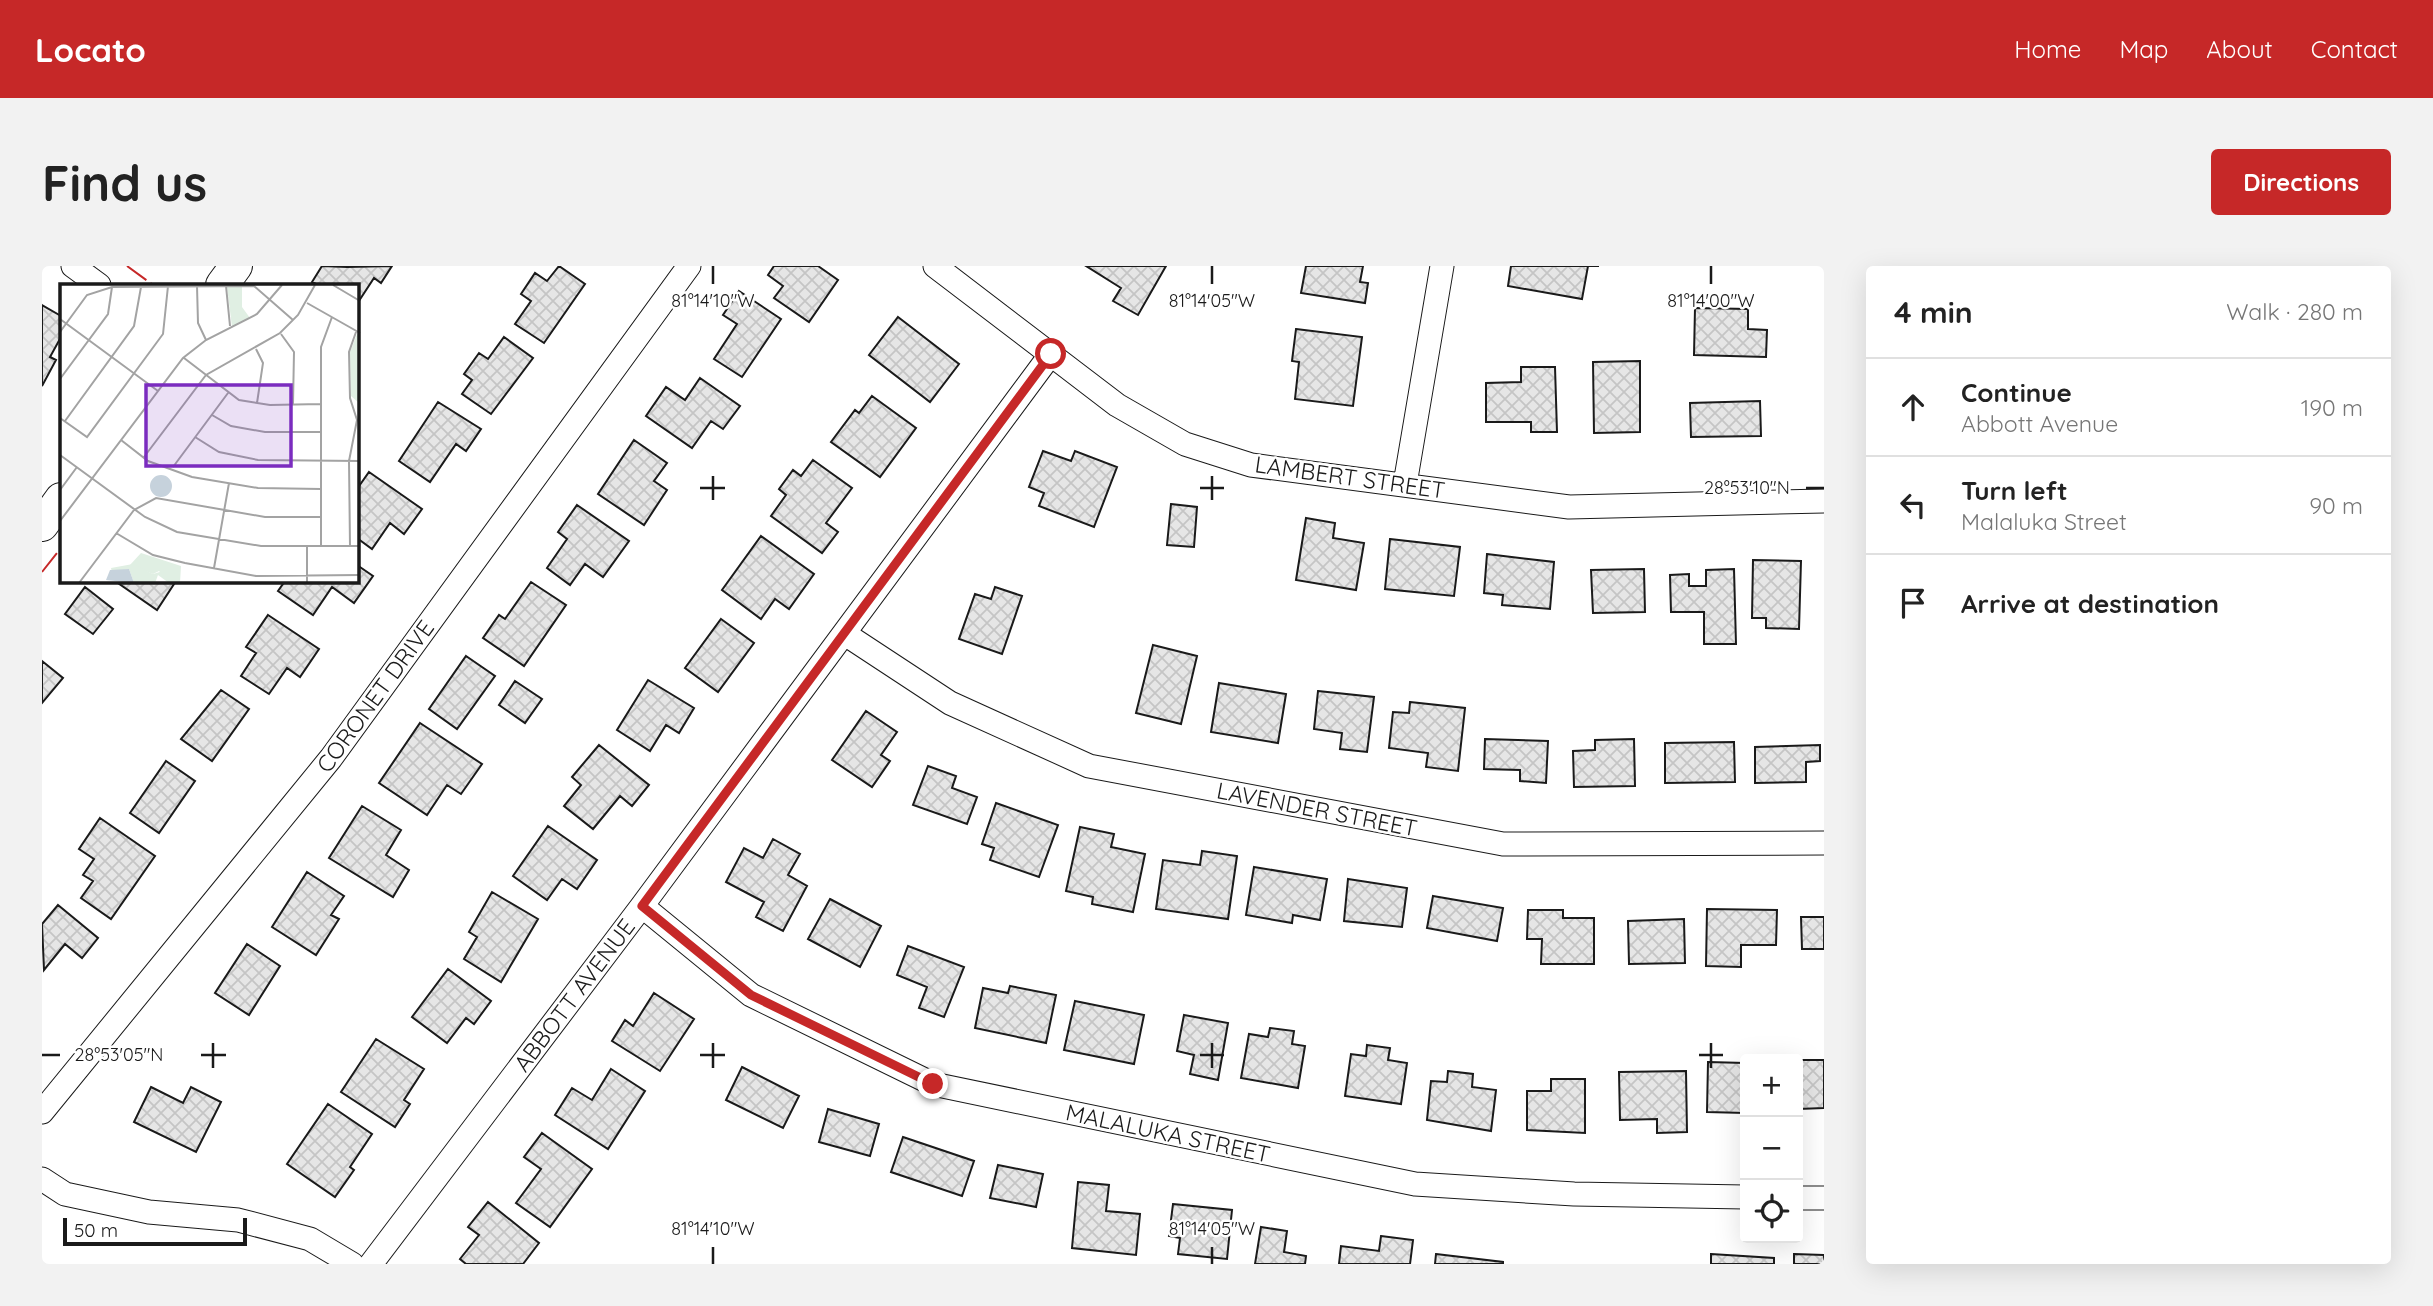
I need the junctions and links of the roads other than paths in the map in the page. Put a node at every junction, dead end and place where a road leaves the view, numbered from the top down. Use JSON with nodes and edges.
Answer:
{"nodes":[{"id":1,"x":73,"y":266,"type":"edge"},
{"id":2,"x":236,"y":266,"type":"edge"},
{"id":3,"x":689,"y":266,"type":"edge"},
{"id":4,"x":935,"y":266,"type":"edge"},
{"id":5,"x":1442,"y":266,"type":"edge"},
{"id":6,"x":98,"y":284,"type":"edge"},
{"id":7,"x":223,"y":284,"type":"edge"},
{"id":8,"x":1051,"y":354,"type":"junction"},
{"id":9,"x":1405,"y":484,"type":"junction"},
{"id":10,"x":60,"y":500,"type":"edge"},
{"id":11,"x":1824,"y":501,"type":"edge"},
{"id":12,"x":42,"y":525,"type":"edge"},
{"id":13,"x":845,"y":634,"type":"junction"},
{"id":14,"x":1824,"y":843,"type":"edge"},
{"id":15,"x":642,"y":906,"type":"junction"},
{"id":16,"x":42,"y":1112,"type":"edge"},
{"id":17,"x":42,"y":1179,"type":"edge"},
{"id":18,"x":1740,"y":1197,"type":"edge"},
{"id":19,"x":1803,"y":1198,"type":"edge"},
{"id":20,"x":1824,"y":1198,"type":"edge"},
{"id":21,"x":352,"y":1264,"type":"edge"},
{"id":22,"x":371,"y":1264,"type":"edge"}],
"edges":[{"from":1,"to":6,"type":"street"},
{"from":2,"to":7,"type":"main road"},
{"from":3,"to":16,"type":"street","name":"CORONET DRIVE"},
{"from":4,"to":8,"type":"street","name":"LAMBERT STREET"},
{"from":5,"to":9,"type":"street"},
{"from":8,"to":9,"type":"street","name":"LAMBERT STREET"},
{"from":8,"to":13,"type":"street","name":"ABBOTT AVENUE"},
{"from":9,"to":11,"type":"street","name":"LAMBERT STREET"},
{"from":10,"to":12,"type":"main road"},
{"from":13,"to":14,"type":"street","name":"LAVENDER STREET"},
{"from":13,"to":15,"type":"street","name":"ABBOTT AVENUE"},
{"from":15,"to":18,"type":"street","name":"MALALUKA STREET"},
{"from":15,"to":22,"type":"street","name":"ABBOTT AVENUE"},
{"from":17,"to":21,"type":"street"},
{"from":19,"to":20,"type":"street"}]}
